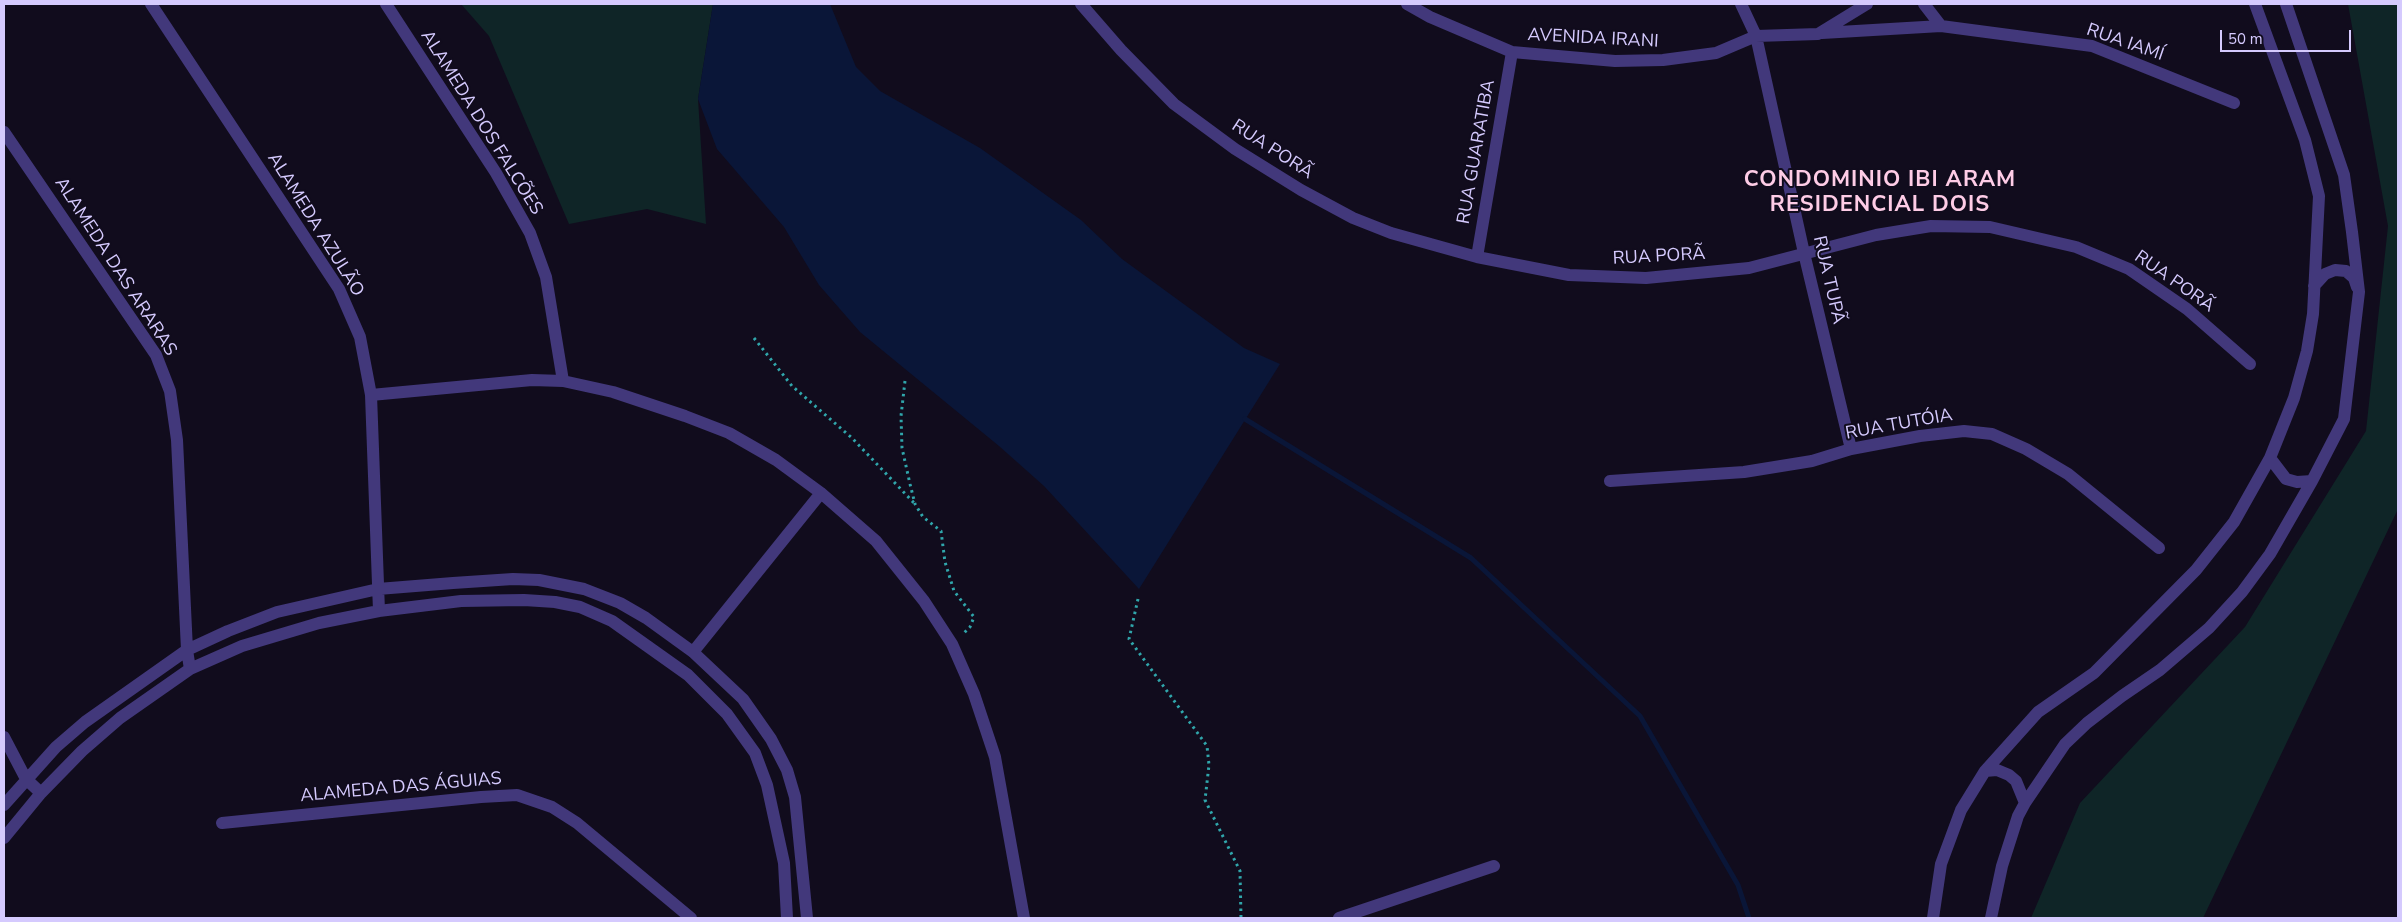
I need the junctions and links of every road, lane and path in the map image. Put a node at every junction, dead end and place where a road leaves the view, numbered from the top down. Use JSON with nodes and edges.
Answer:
{"nodes":[{"id":1,"x":150,"y":4,"type":"edge"},
{"id":2,"x":386,"y":4,"type":"edge"},
{"id":3,"x":1081,"y":4,"type":"edge"},
{"id":4,"x":1407,"y":4,"type":"edge"},
{"id":5,"x":1741,"y":4,"type":"edge"},
{"id":6,"x":1867,"y":4,"type":"edge"},
{"id":7,"x":1924,"y":4,"type":"edge"},
{"id":8,"x":2255,"y":4,"type":"edge"},
{"id":9,"x":2286,"y":4,"type":"edge"},
{"id":10,"x":1941,"y":26,"type":"junction"},
{"id":11,"x":1818,"y":34,"type":"junction"},
{"id":12,"x":1756,"y":36,"type":"junction"},
{"id":13,"x":1512,"y":52,"type":"junction"},
{"id":14,"x":2234,"y":103,"type":"dead end"},
{"id":15,"x":4,"y":132,"type":"edge"},
{"id":16,"x":1804,"y":253,"type":"junction"},
{"id":17,"x":1477,"y":257,"type":"junction"},
{"id":18,"x":2314,"y":286,"type":"junction"},
{"id":19,"x":2359,"y":292,"type":"junction"},
{"id":20,"x":754,"y":338,"type":"dead end"},
{"id":21,"x":2250,"y":364,"type":"dead end"},
{"id":22,"x":563,"y":381,"type":"junction"},
{"id":23,"x":905,"y":381,"type":"dead end"},
{"id":24,"x":371,"y":395,"type":"junction"},
{"id":25,"x":1850,"y":449,"type":"junction"},
{"id":26,"x":2270,"y":458,"type":"junction"},
{"id":27,"x":2312,"y":480,"type":"junction"},
{"id":28,"x":1610,"y":481,"type":"dead end"},
{"id":29,"x":821,"y":493,"type":"junction"},
{"id":30,"x":915,"y":504,"type":"junction"},
{"id":31,"x":2159,"y":548,"type":"dead end"},
{"id":32,"x":378,"y":589,"type":"junction"},
{"id":33,"x":1138,"y":599,"type":"dead end"},
{"id":34,"x":379,"y":611,"type":"junction"},
{"id":35,"x":952,"y":644,"type":"junction"},
{"id":36,"x":187,"y":650,"type":"junction"},
{"id":37,"x":693,"y":652,"type":"junction"},
{"id":38,"x":190,"y":669,"type":"junction"},
{"id":39,"x":4,"y":737,"type":"edge"},
{"id":40,"x":1986,"y":771,"type":"junction"},
{"id":41,"x":26,"y":779,"type":"junction"},
{"id":42,"x":41,"y":793,"type":"junction"},
{"id":43,"x":2024,"y":803,"type":"junction"},
{"id":44,"x":4,"y":805,"type":"edge"},
{"id":45,"x":222,"y":823,"type":"dead end"},
{"id":46,"x":4,"y":838,"type":"edge"},
{"id":47,"x":1494,"y":866,"type":"dead end"},
{"id":48,"x":692,"y":918,"type":"edge"},
{"id":49,"x":787,"y":918,"type":"edge"},
{"id":50,"x":807,"y":918,"type":"edge"},
{"id":51,"x":1024,"y":918,"type":"edge"},
{"id":52,"x":1241,"y":918,"type":"edge"},
{"id":53,"x":1339,"y":918,"type":"edge"},
{"id":54,"x":1932,"y":918,"type":"edge"},
{"id":55,"x":1991,"y":918,"type":"edge"}],
"edges":[{"from":1,"to":24,"type":"street","name":"ALAMEDA AZULÃO"},
{"from":2,"to":22,"type":"street","name":"ALAMEDA DOS FALCÕES"},
{"from":3,"to":17,"type":"street","name":"RUA PORÃ"},
{"from":4,"to":13,"type":"street","name":"AVENIDA IRANI"},
{"from":5,"to":12,"type":"street","name":"RUA TUPÃ"},
{"from":6,"to":11,"type":"street","name":"AVENIDA IRANI"},
{"from":7,"to":10,"type":"street"},
{"from":8,"to":18,"type":"street"},
{"from":9,"to":19,"type":"street"},
{"from":10,"to":11,"type":"street","name":"RUA IAMÍ"},
{"from":10,"to":14,"type":"street","name":"RUA IAMÍ"},
{"from":11,"to":12,"type":"street","name":"AVENIDA IRANI"},
{"from":12,"to":13,"type":"street","name":"AVENIDA IRANI"},
{"from":12,"to":16,"type":"street","name":"RUA TUPÃ"},
{"from":13,"to":17,"type":"street","name":"RUA GUARATIBA"},
{"from":15,"to":36,"type":"street","name":"ALAMEDA DAS ARARAS"},
{"from":16,"to":17,"type":"street","name":"RUA PORÃ"},
{"from":16,"to":21,"type":"street","name":"RUA PORÃ"},
{"from":16,"to":25,"type":"street","name":"RUA TUPÃ"},
{"from":18,"to":19,"type":"street"},
{"from":18,"to":26,"type":"street"},
{"from":19,"to":27,"type":"street"},
{"from":20,"to":30,"type":"path"},
{"from":22,"to":24,"type":"street"},
{"from":22,"to":29,"type":"street"},
{"from":23,"to":30,"type":"path"},
{"from":24,"to":32,"type":"street","name":"ALAMEDA AZULÃO"},
{"from":25,"to":28,"type":"street","name":"RUA TUTÓIA"},
{"from":25,"to":31,"type":"street","name":"RUA TUTÓIA"},
{"from":26,"to":27,"type":"street"},
{"from":26,"to":40,"type":"street"},
{"from":27,"to":43,"type":"street"},
{"from":29,"to":35,"type":"street"},
{"from":29,"to":37,"type":"street"},
{"from":30,"to":35,"type":"path"},
{"from":32,"to":34,"type":"street","name":"ALAMEDA AZULÃO"},
{"from":32,"to":36,"type":"street"},
{"from":32,"to":37,"type":"street"},
{"from":33,"to":52,"type":"path"},
{"from":34,"to":38,"type":"street"},
{"from":34,"to":49,"type":"street"},
{"from":35,"to":51,"type":"street"},
{"from":36,"to":38,"type":"street","name":"ALAMEDA DAS ARARAS"},
{"from":36,"to":41,"type":"street"},
{"from":37,"to":50,"type":"street"},
{"from":38,"to":42,"type":"street"},
{"from":39,"to":41,"type":"street"},
{"from":40,"to":43,"type":"street"},
{"from":40,"to":54,"type":"street"},
{"from":41,"to":42,"type":"street"},
{"from":41,"to":44,"type":"street"},
{"from":42,"to":46,"type":"street"},
{"from":43,"to":55,"type":"street"},
{"from":45,"to":48,"type":"street","name":"ALAMEDA DAS ÁGUIAS"},
{"from":47,"to":53,"type":"street"}]}
